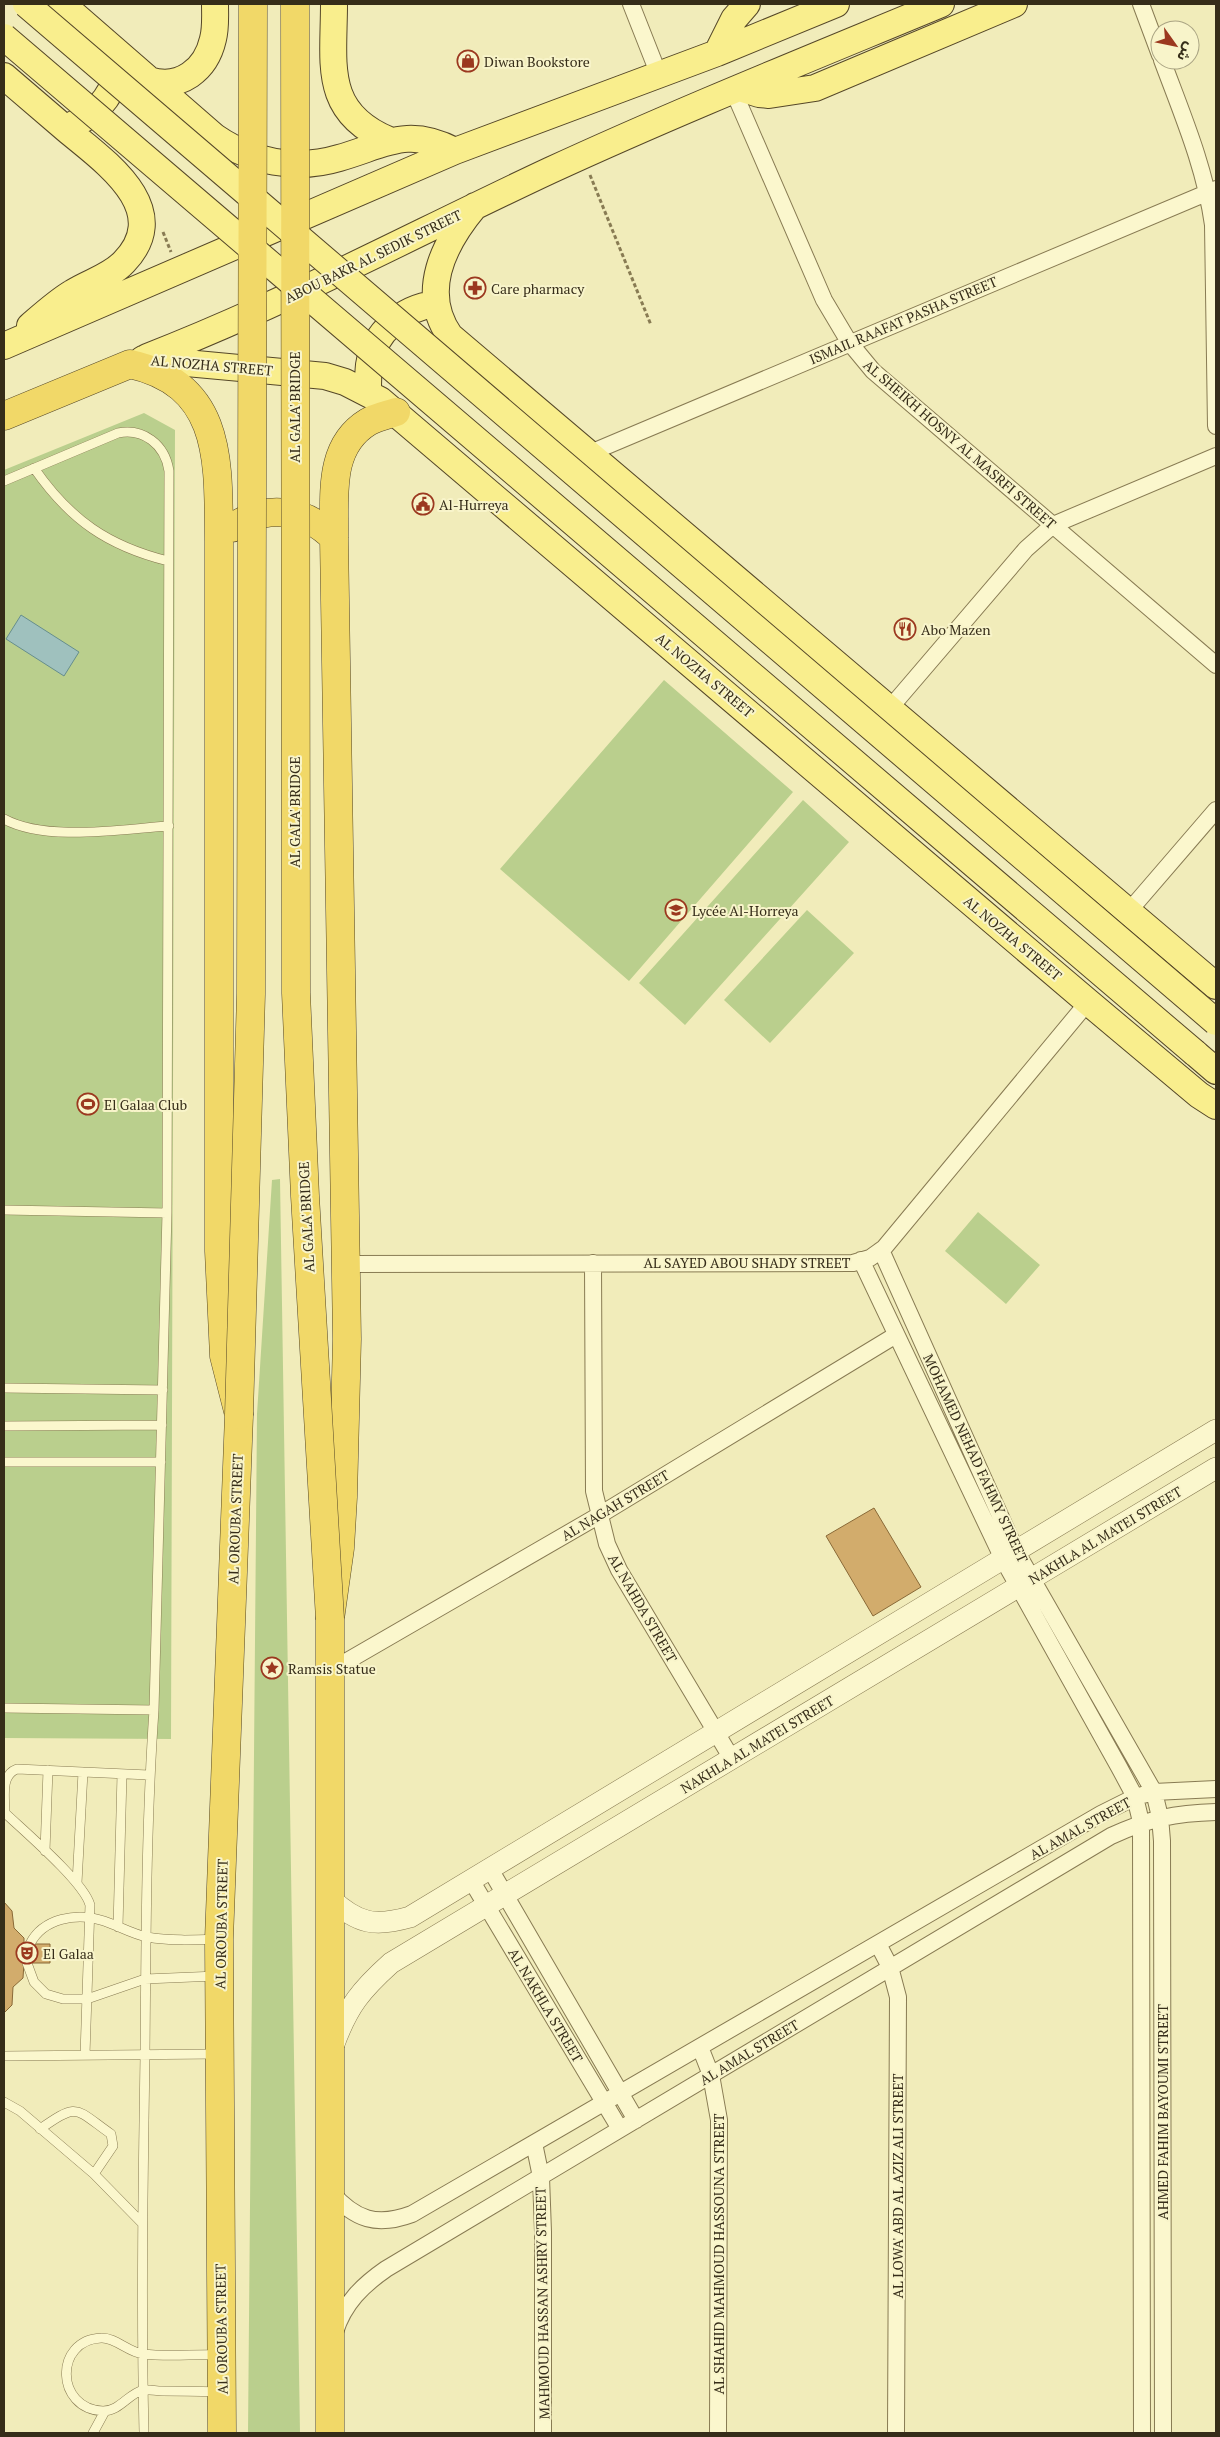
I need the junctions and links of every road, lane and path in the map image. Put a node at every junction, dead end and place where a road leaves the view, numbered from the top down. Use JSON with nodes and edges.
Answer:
{"nodes":[{"id":1,"x":26,"y":4,"type":"edge"},
{"id":2,"x":62,"y":4,"type":"edge"},
{"id":3,"x":215,"y":4,"type":"edge"},
{"id":4,"x":253,"y":4,"type":"edge"},
{"id":5,"x":294,"y":4,"type":"edge"},
{"id":6,"x":334,"y":4,"type":"edge"},
{"id":7,"x":630,"y":4,"type":"edge"},
{"id":8,"x":746,"y":4,"type":"edge"},
{"id":9,"x":941,"y":4,"type":"edge"},
{"id":10,"x":1014,"y":4,"type":"edge"},
{"id":11,"x":1141,"y":4,"type":"edge"},
{"id":12,"x":826,"y":8,"type":"edge"},
{"id":13,"x":1150,"y":28,"type":"edge"},
{"id":14,"x":4,"y":37,"type":"edge"},
{"id":15,"x":116,"y":52,"type":"junction"},
{"id":16,"x":717,"y":53,"type":"junction"},
{"id":17,"x":1166,"y":70,"type":"edge"},
{"id":18,"x":659,"y":75,"type":"junction"},
{"id":19,"x":4,"y":76,"type":"edge"},
{"id":20,"x":149,"y":80,"type":"junction"},
{"id":21,"x":736,"y":89,"type":"junction"},
{"id":22,"x":64,"y":127,"type":"junction"},
{"id":23,"x":390,"y":140,"type":"junction"},
{"id":24,"x":455,"y":151,"type":"junction"},
{"id":25,"x":582,"y":156,"type":"junction"},
{"id":26,"x":1212,"y":190,"type":"edge"},
{"id":27,"x":475,"y":206,"type":"junction"},
{"id":28,"x":435,"y":304,"type":"junction"},
{"id":29,"x":651,"y":325,"type":"dead end"},
{"id":30,"x":849,"y":342,"type":"junction"},
{"id":31,"x":8,"y":344,"type":"edge"},
{"id":32,"x":137,"y":362,"type":"junction"},
{"id":33,"x":368,"y":392,"type":"junction"},
{"id":34,"x":396,"y":412,"type":"junction"},
{"id":35,"x":4,"y":416,"type":"edge"},
{"id":36,"x":1216,"y":426,"type":"edge"},
{"id":37,"x":590,"y":452,"type":"junction"},
{"id":38,"x":1216,"y":456,"type":"edge"},
{"id":39,"x":34,"y":468,"type":"junction"},
{"id":40,"x":4,"y":481,"type":"edge"},
{"id":41,"x":1053,"y":525,"type":"junction"},
{"id":42,"x":334,"y":538,"type":"junction"},
{"id":43,"x":219,"y":541,"type":"junction"},
{"id":44,"x":168,"y":561,"type":"junction"},
{"id":45,"x":1216,"y":666,"type":"edge"},
{"id":46,"x":890,"y":708,"type":"junction"},
{"id":47,"x":1216,"y":810,"type":"edge"},
{"id":48,"x":4,"y":819,"type":"edge"},
{"id":49,"x":169,"y":826,"type":"junction"},
{"id":50,"x":1129,"y":912,"type":"junction"},
{"id":51,"x":1216,"y":986,"type":"edge"},
{"id":52,"x":1088,"y":1002,"type":"junction"},
{"id":53,"x":1216,"y":1022,"type":"edge"},
{"id":54,"x":1216,"y":1071,"type":"edge"},
{"id":55,"x":1216,"y":1106,"type":"edge"},
{"id":56,"x":4,"y":1210,"type":"edge"},
{"id":57,"x":167,"y":1212,"type":"junction"},
{"id":58,"x":881,"y":1250,"type":"junction"},
{"id":59,"x":862,"y":1260,"type":"junction"},
{"id":60,"x":593,"y":1263,"type":"junction"},
{"id":61,"x":347,"y":1264,"type":"junction"},
{"id":62,"x":896,"y":1334,"type":"junction"},
{"id":63,"x":4,"y":1388,"type":"edge"},
{"id":64,"x":163,"y":1390,"type":"junction"},
{"id":65,"x":239,"y":1415,"type":"junction"},
{"id":66,"x":162,"y":1425,"type":"junction"},
{"id":67,"x":4,"y":1426,"type":"edge"},
{"id":68,"x":1216,"y":1430,"type":"edge"},
{"id":69,"x":4,"y":1462,"type":"edge"},
{"id":70,"x":160,"y":1462,"type":"junction"},
{"id":71,"x":1216,"y":1468,"type":"edge"},
{"id":72,"x":598,"y":1516,"type":"junction"},
{"id":73,"x":1010,"y":1555,"type":"junction"},
{"id":74,"x":1025,"y":1583,"type":"junction"},
{"id":75,"x":330,"y":1619,"type":"junction"},
{"id":76,"x":330,"y":1671,"type":"junction"},
{"id":77,"x":4,"y":1708,"type":"edge"},
{"id":78,"x":154,"y":1710,"type":"junction"},
{"id":79,"x":716,"y":1732,"type":"junction"},
{"id":80,"x":732,"y":1759,"type":"junction"},
{"id":81,"x":48,"y":1770,"type":"junction"},
{"id":82,"x":83,"y":1772,"type":"junction"},
{"id":83,"x":122,"y":1774,"type":"junction"},
{"id":84,"x":149,"y":1775,"type":"junction"},
{"id":85,"x":1216,"y":1789,"type":"edge"},
{"id":86,"x":1154,"y":1792,"type":"junction"},
{"id":87,"x":1135,"y":1797,"type":"junction"},
{"id":88,"x":4,"y":1812,"type":"edge"},
{"id":89,"x":1216,"y":1812,"type":"edge"},
{"id":90,"x":1160,"y":1816,"type":"junction"},
{"id":91,"x":1141,"y":1822,"type":"junction"},
{"id":92,"x":44,"y":1852,"type":"junction"},
{"id":93,"x":490,"y":1869,"type":"junction"},
{"id":94,"x":471,"y":1880,"type":"junction"},
{"id":95,"x":77,"y":1883,"type":"junction"},
{"id":96,"x":505,"y":1895,"type":"junction"},
{"id":97,"x":331,"y":1899,"type":"junction"},
{"id":98,"x":486,"y":1906,"type":"junction"},
{"id":99,"x":90,"y":1918,"type":"junction"},
{"id":100,"x":118,"y":1927,"type":"junction"},
{"id":101,"x":146,"y":1937,"type":"junction"},
{"id":102,"x":220,"y":1939,"type":"junction"},
{"id":103,"x":30,"y":1944,"type":"dead end"},
{"id":104,"x":878,"y":1944,"type":"junction"},
{"id":105,"x":27,"y":1963,"type":"dead end"},
{"id":106,"x":890,"y":1967,"type":"junction"},
{"id":107,"x":219,"y":1976,"type":"junction"},
{"id":108,"x":145,"y":1979,"type":"junction"},
{"id":109,"x":87,"y":1999,"type":"junction"},
{"id":110,"x":700,"y":2047,"type":"junction"},
{"id":111,"x":331,"y":2051,"type":"junction"},
{"id":112,"x":219,"y":2054,"type":"junction"},
{"id":113,"x":85,"y":2055,"type":"junction"},
{"id":114,"x":145,"y":2055,"type":"junction"},
{"id":115,"x":4,"y":2056,"type":"edge"},
{"id":116,"x":711,"y":2075,"type":"junction"},
{"id":117,"x":620,"y":2093,"type":"junction"},
{"id":118,"x":4,"y":2102,"type":"edge"},
{"id":119,"x":604,"y":2102,"type":"junction"},
{"id":120,"x":636,"y":2120,"type":"junction"},
{"id":121,"x":40,"y":2128,"type":"junction"},
{"id":122,"x":620,"y":2129,"type":"junction"},
{"id":123,"x":534,"y":2143,"type":"junction"},
{"id":124,"x":94,"y":2174,"type":"junction"},
{"id":125,"x":540,"y":2177,"type":"junction"},
{"id":126,"x":331,"y":2192,"type":"junction"},
{"id":127,"x":142,"y":2223,"type":"junction"},
{"id":128,"x":142,"y":2354,"type":"junction"},
{"id":129,"x":221,"y":2355,"type":"junction"},
{"id":130,"x":330,"y":2356,"type":"junction"},
{"id":131,"x":143,"y":2390,"type":"junction"},
{"id":132,"x":222,"y":2392,"type":"junction"},
{"id":133,"x":105,"y":2411,"type":"junction"},
{"id":134,"x":93,"y":2433,"type":"edge"},
{"id":135,"x":144,"y":2433,"type":"edge"},
{"id":136,"x":222,"y":2433,"type":"edge"},
{"id":137,"x":330,"y":2433,"type":"edge"},
{"id":138,"x":543,"y":2433,"type":"edge"},
{"id":139,"x":718,"y":2433,"type":"edge"},
{"id":140,"x":896,"y":2433,"type":"edge"},
{"id":141,"x":1142,"y":2433,"type":"edge"},
{"id":142,"x":1162,"y":2433,"type":"edge"}],
"edges":[{"from":1,"to":53,"type":"main road","bridge":true},
{"from":2,"to":15,"type":"main road"},
{"from":3,"to":20,"type":"main road"},
{"from":4,"to":65,"type":"highway","bridge":true},
{"from":5,"to":75,"type":"highway","name":"AL GALA' BRIDGE","bridge":true},
{"from":6,"to":23,"type":"main road"},
{"from":7,"to":18,"type":"street"},
{"from":8,"to":16,"type":"main road"},
{"from":9,"to":21,"type":"main road","name":"ABOU BAKR AL SEDIK STREET"},
{"from":10,"to":21,"type":"main road"},
{"from":11,"to":13,"type":"street"},
{"from":12,"to":16,"type":"main road"},
{"from":14,"to":54,"type":"main road","bridge":true},
{"from":15,"to":20,"type":"main road"},
{"from":15,"to":22,"type":"main road"},
{"from":16,"to":18,"type":"main road"},
{"from":17,"to":26,"type":"street"},
{"from":18,"to":24,"type":"main road"},
{"from":19,"to":22,"type":"main road"},
{"from":20,"to":23,"type":"main road"},
{"from":21,"to":25,"type":"main road","name":"ABOU BAKR AL SEDIK STREET"},
{"from":21,"to":30,"type":"street","name":"AL SHEIKH HOSNY AL MASRFI STREET"},
{"from":22,"to":31,"type":"main road"},
{"from":23,"to":24,"type":"main road"},
{"from":24,"to":31,"type":"main road"},
{"from":25,"to":27,"type":"main road","name":"ABOU BAKR AL SEDIK STREET"},
{"from":25,"to":29,"type":"path"},
{"from":26,"to":30,"type":"street","name":"ISMAIL RAAFAT PASHA STREET"},
{"from":26,"to":36,"type":"street"},
{"from":27,"to":28,"type":"main road"},
{"from":27,"to":32,"type":"main road","name":"ABOU BAKR AL SEDIK STREET"},
{"from":28,"to":33,"type":"main road"},
{"from":28,"to":37,"type":"main road"},
{"from":30,"to":37,"type":"street","name":"ISMAIL RAAFAT PASHA STREET"},
{"from":30,"to":41,"type":"street","name":"AL SHEIKH HOSNY AL MASRFI STREET"},
{"from":32,"to":33,"type":"main road","name":"AL NOZHA STREET"},
{"from":32,"to":35,"type":"highway","name":"ABOU BAKR AL SEDIK STREET"},
{"from":32,"to":43,"type":"highway"},
{"from":33,"to":34,"type":"main road","name":"AL NOZHA STREET"},
{"from":34,"to":42,"type":"highway"},
{"from":34,"to":52,"type":"main road","name":"AL NOZHA STREET"},
{"from":37,"to":46,"type":"main road"},
{"from":38,"to":41,"type":"street"},
{"from":39,"to":40,"type":"lane"},
{"from":39,"to":44,"type":"lane"},
{"from":39,"to":44,"type":"lane"},
{"from":41,"to":45,"type":"street","name":"AL SHEIKH HOSNY AL MASRFI STREET"},
{"from":41,"to":46,"type":"street"},
{"from":42,"to":43,"type":"highway"},
{"from":42,"to":61,"type":"highway"},
{"from":43,"to":65,"type":"highway"},
{"from":44,"to":49,"type":"lane"},
{"from":46,"to":50,"type":"main road"},
{"from":47,"to":50,"type":"street"},
{"from":48,"to":49,"type":"lane"},
{"from":49,"to":57,"type":"lane"},
{"from":50,"to":51,"type":"main road"},
{"from":52,"to":55,"type":"main road","name":"AL NOZHA STREET"},
{"from":52,"to":58,"type":"street","name":"AL SAYED ABOU SHADY STREET"},
{"from":56,"to":57,"type":"lane"},
{"from":57,"to":64,"type":"lane"},
{"from":58,"to":59,"type":"street","name":"AL SAYED ABOU SHADY STREET"},
{"from":58,"to":73,"type":"street","name":"MOHAMED NEHAD FAHMY STREET"},
{"from":59,"to":60,"type":"street","name":"AL SAYED ABOU SHADY STREET"},
{"from":59,"to":62,"type":"street","name":"MOHAMED NEHAD FAHMY STREET"},
{"from":60,"to":61,"type":"street","name":"AL SAYED ABOU SHADY STREET"},
{"from":60,"to":72,"type":"street","name":"AL NAHDA STREET"},
{"from":61,"to":75,"type":"highway"},
{"from":62,"to":72,"type":"street","name":"AL NAGAH STREET"},
{"from":62,"to":73,"type":"street","name":"MOHAMED NEHAD FAHMY STREET"},
{"from":63,"to":64,"type":"lane"},
{"from":64,"to":66,"type":"lane"},
{"from":65,"to":102,"type":"highway","name":"AL OROUBA STREET"},
{"from":66,"to":67,"type":"lane"},
{"from":66,"to":70,"type":"lane"},
{"from":68,"to":73,"type":"street"},
{"from":69,"to":70,"type":"lane"},
{"from":70,"to":78,"type":"lane"},
{"from":71,"to":74,"type":"street","name":"NAKHLA AL MATEI STREET"},
{"from":72,"to":76,"type":"street","name":"AL NAGAH STREET"},
{"from":72,"to":79,"type":"street","name":"AL NAHDA STREET"},
{"from":73,"to":74,"type":"street","name":"MOHAMED NEHAD FAHMY STREET"},
{"from":73,"to":79,"type":"street"},
{"from":74,"to":80,"type":"street","name":"NAKHLA AL MATEI STREET"},
{"from":74,"to":86,"type":"street","name":"MOHAMED NEHAD FAHMY STREET"},
{"from":74,"to":87,"type":"street","name":"MOHAMED NEHAD FAHMY STREET"},
{"from":75,"to":76,"type":"highway"},
{"from":76,"to":97,"type":"highway"},
{"from":77,"to":78,"type":"lane"},
{"from":78,"to":84,"type":"lane"},
{"from":79,"to":80,"type":"street","name":"AL NAHDA STREET"},
{"from":79,"to":93,"type":"street"},
{"from":80,"to":96,"type":"street","name":"NAKHLA AL MATEI STREET"},
{"from":81,"to":82,"type":"lane"},
{"from":81,"to":88,"type":"lane"},
{"from":81,"to":92,"type":"lane"},
{"from":82,"to":83,"type":"lane"},
{"from":82,"to":95,"type":"lane"},
{"from":83,"to":84,"type":"lane"},
{"from":83,"to":100,"type":"lane"},
{"from":84,"to":101,"type":"lane"},
{"from":85,"to":86,"type":"street","name":"AL AMAL STREET"},
{"from":86,"to":87,"type":"street","name":"AL AMAL STREET"},
{"from":86,"to":90,"type":"street","name":"AHMED FAHIM BAYOUMI STREET"},
{"from":87,"to":91,"type":"street","name":"AHMED FAHIM BAYOUMI STREET"},
{"from":87,"to":104,"type":"street","name":"AL AMAL STREET"},
{"from":88,"to":92,"type":"lane"},
{"from":89,"to":90,"type":"street","name":"AL AMAL STREET"},
{"from":90,"to":91,"type":"street","name":"AL AMAL STREET"},
{"from":90,"to":142,"type":"street","name":"AHMED FAHIM BAYOUMI STREET"},
{"from":91,"to":106,"type":"street","name":"AL AMAL STREET"},
{"from":91,"to":141,"type":"street","name":"AHMED FAHIM BAYOUMI STREET"},
{"from":92,"to":95,"type":"lane"},
{"from":93,"to":94,"type":"street"},
{"from":93,"to":96,"type":"street","name":"AL NAKHLA STREET"},
{"from":94,"to":97,"type":"street"},
{"from":94,"to":98,"type":"street","name":"AL NAKHLA STREET"},
{"from":95,"to":99,"type":"lane"},
{"from":96,"to":98,"type":"street","name":"NAKHLA AL MATEI STREET"},
{"from":96,"to":117,"type":"street","name":"AL NAKHLA STREET"},
{"from":97,"to":111,"type":"highway"},
{"from":98,"to":111,"type":"street","name":"NAKHLA AL MATEI STREET"},
{"from":98,"to":119,"type":"street","name":"AL NAKHLA STREET"},
{"from":99,"to":100,"type":"lane"},
{"from":99,"to":103,"type":"lane"},
{"from":99,"to":109,"type":"lane"},
{"from":100,"to":101,"type":"lane"},
{"from":101,"to":102,"type":"lane"},
{"from":101,"to":108,"type":"lane"},
{"from":102,"to":107,"type":"highway","name":"AL OROUBA STREET"},
{"from":104,"to":106,"type":"street","name":"AL LOWA' ABD AL AZIZ ALI STREET"},
{"from":104,"to":110,"type":"street","name":"AL AMAL STREET"},
{"from":105,"to":109,"type":"lane"},
{"from":106,"to":116,"type":"street","name":"AL AMAL STREET"},
{"from":106,"to":140,"type":"street","name":"AL LOWA' ABD AL AZIZ ALI STREET"},
{"from":107,"to":108,"type":"lane"},
{"from":107,"to":112,"type":"highway","name":"AL OROUBA STREET"},
{"from":108,"to":109,"type":"lane"},
{"from":108,"to":114,"type":"lane"},
{"from":109,"to":113,"type":"lane"},
{"from":110,"to":116,"type":"street","name":"AL SHAHID MAHMOUD HASSOUNA STREET"},
{"from":110,"to":117,"type":"street","name":"AL AMAL STREET"},
{"from":111,"to":126,"type":"highway"},
{"from":112,"to":114,"type":"lane"},
{"from":112,"to":129,"type":"highway","name":"AL OROUBA STREET"},
{"from":113,"to":114,"type":"lane"},
{"from":113,"to":115,"type":"lane"},
{"from":114,"to":127,"type":"lane"},
{"from":116,"to":120,"type":"street","name":"AL AMAL STREET"},
{"from":116,"to":139,"type":"street","name":"AL SHAHID MAHMOUD HASSOUNA STREET"},
{"from":117,"to":119,"type":"street","name":"AL AMAL STREET"},
{"from":117,"to":120,"type":"street","name":"AL NAKHLA STREET"},
{"from":118,"to":121,"type":"lane"},
{"from":119,"to":122,"type":"street","name":"AL NAKHLA STREET"},
{"from":119,"to":123,"type":"street","name":"AL AMAL STREET"},
{"from":120,"to":122,"type":"street","name":"AL AMAL STREET"},
{"from":121,"to":124,"type":"lane"},
{"from":121,"to":124,"type":"lane"},
{"from":122,"to":125,"type":"street","name":"AL AMAL STREET"},
{"from":123,"to":125,"type":"street","name":"MAHMOUD HASSAN ASHRY STREET"},
{"from":123,"to":126,"type":"street","name":"AL AMAL STREET"},
{"from":124,"to":127,"type":"lane"},
{"from":125,"to":130,"type":"street","name":"AL AMAL STREET"},
{"from":125,"to":138,"type":"street","name":"MAHMOUD HASSAN ASHRY STREET"},
{"from":126,"to":130,"type":"highway"},
{"from":127,"to":128,"type":"lane"},
{"from":128,"to":129,"type":"lane"},
{"from":128,"to":131,"type":"lane"},
{"from":128,"to":133,"type":"lane"},
{"from":129,"to":132,"type":"highway","name":"AL OROUBA STREET"},
{"from":130,"to":137,"type":"highway"},
{"from":131,"to":132,"type":"lane"},
{"from":131,"to":133,"type":"lane"},
{"from":131,"to":135,"type":"lane"},
{"from":132,"to":136,"type":"highway","name":"AL OROUBA STREET"},
{"from":133,"to":134,"type":"lane"}]}
